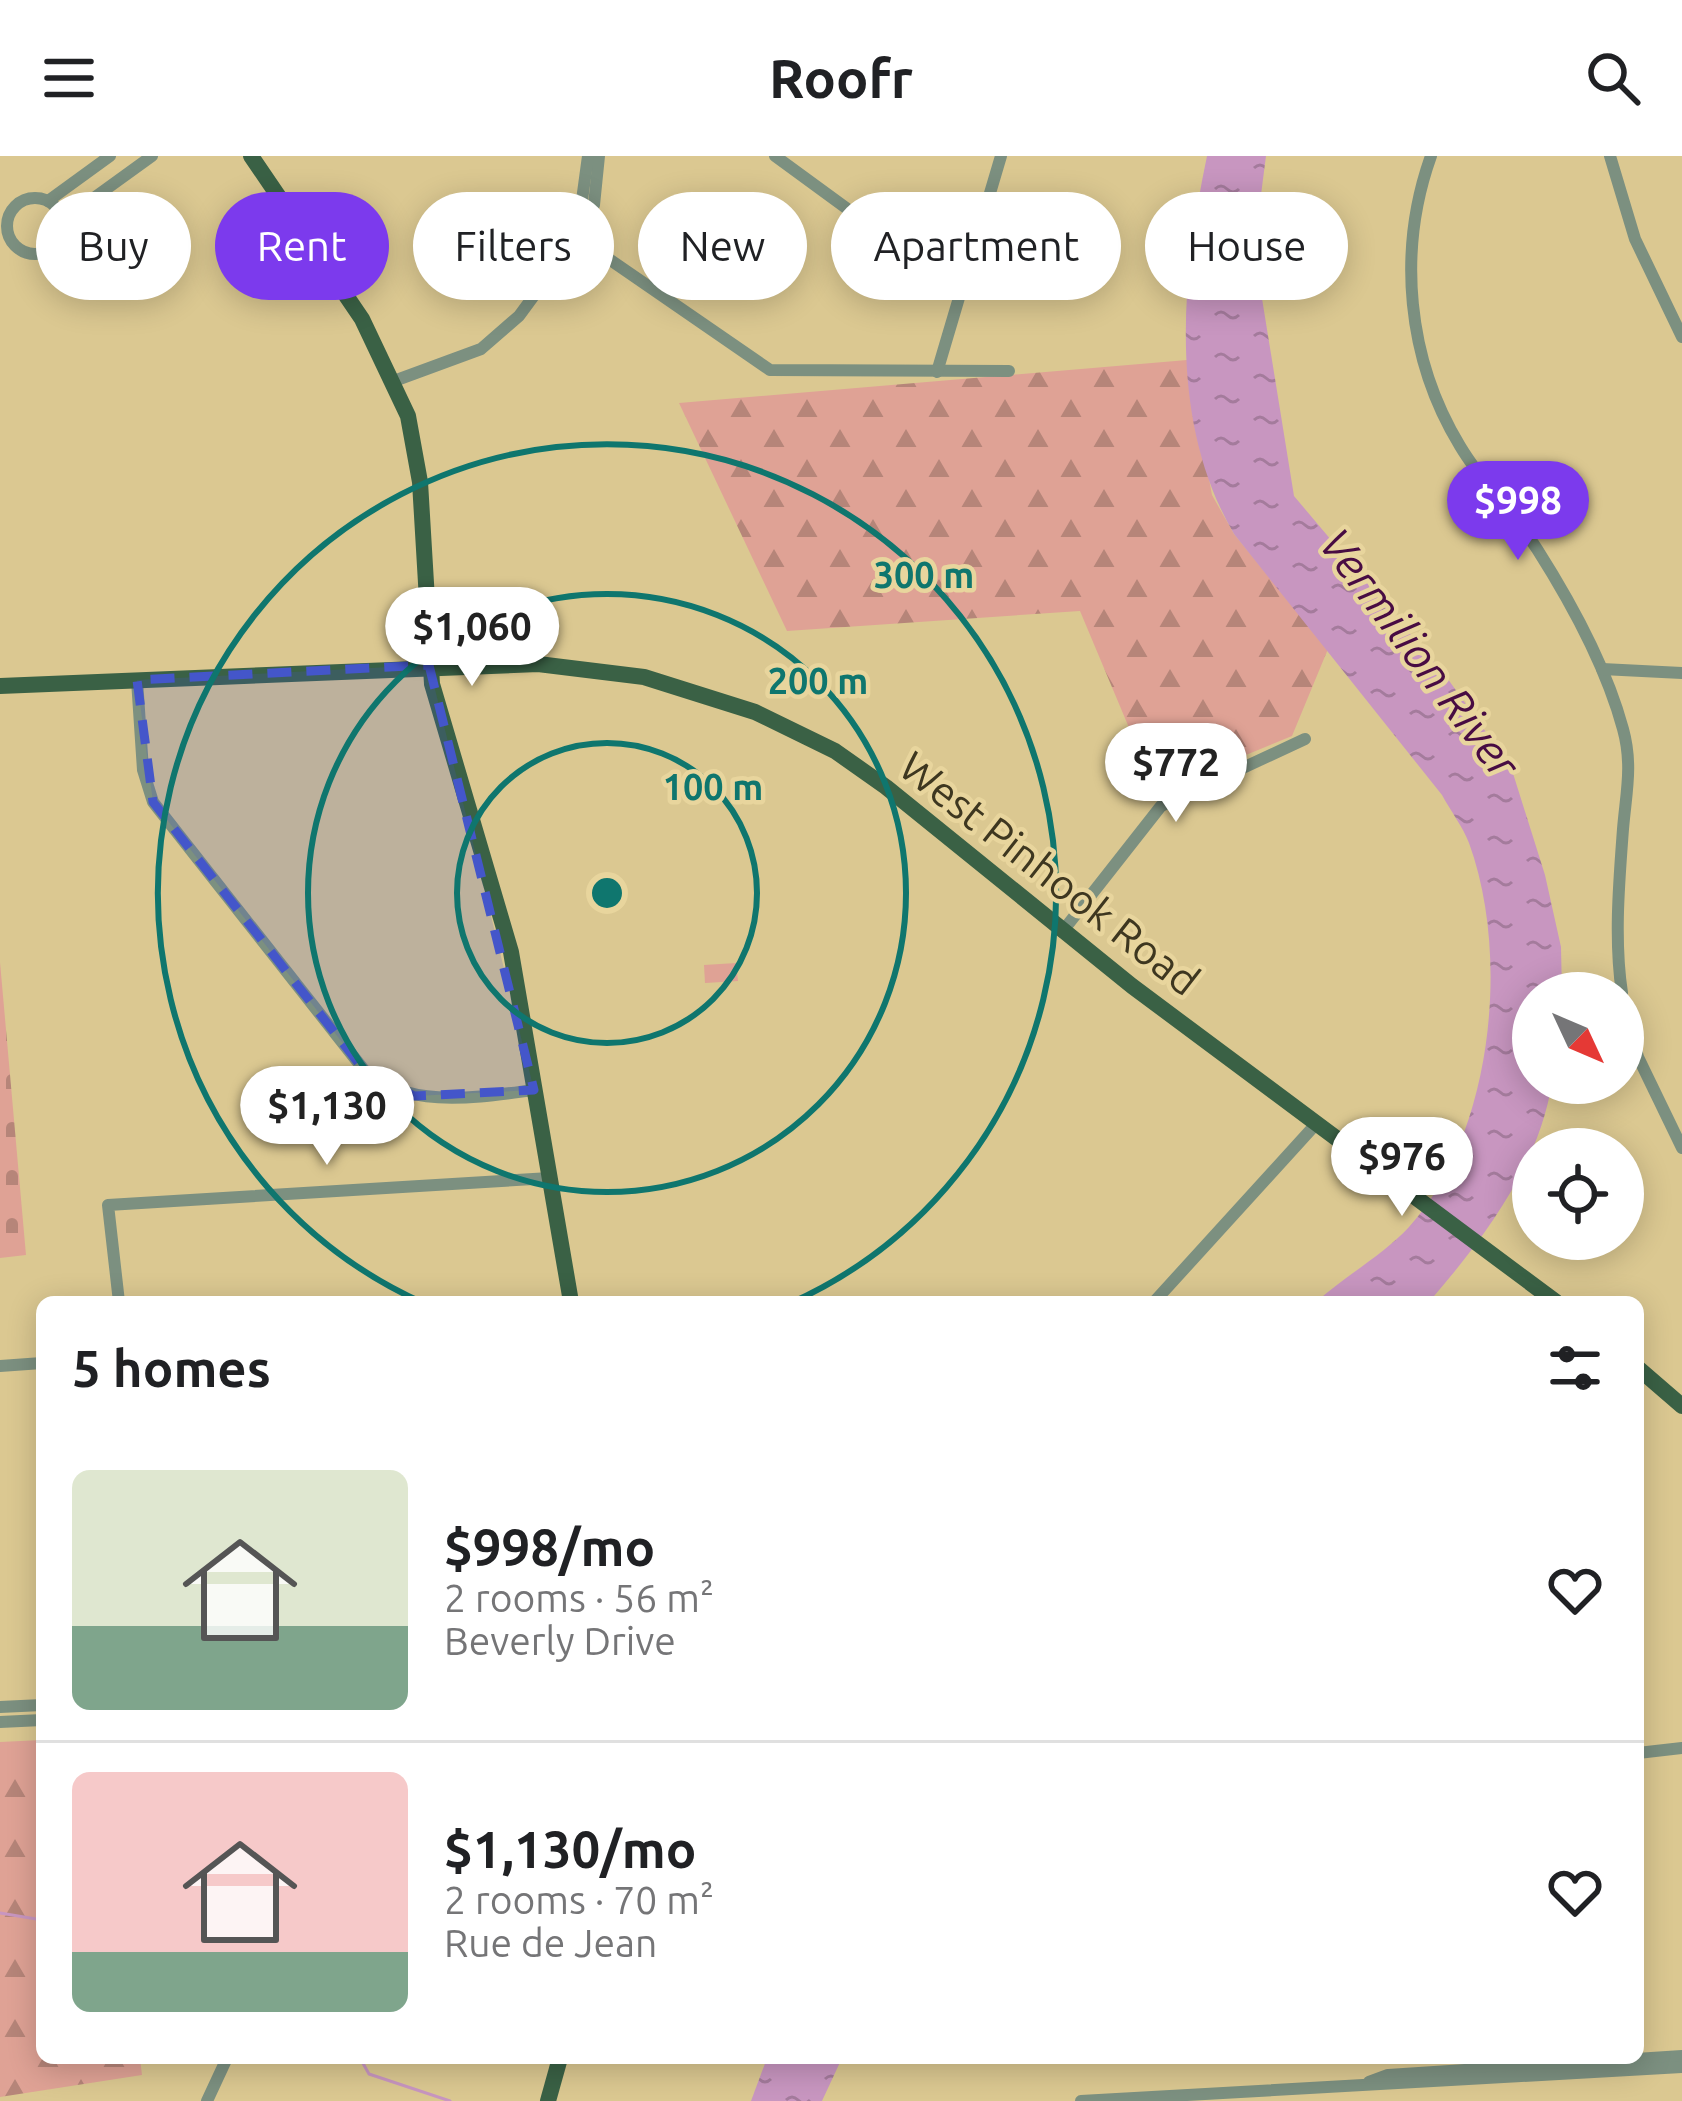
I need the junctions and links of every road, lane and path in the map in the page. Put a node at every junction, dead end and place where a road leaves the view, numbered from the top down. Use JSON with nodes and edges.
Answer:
{"nodes":[{"id":1,"x":110,"y":156,"type":"edge"},
{"id":2,"x":152,"y":156,"type":"edge"},
{"id":3,"x":251,"y":156,"type":"edge"},
{"id":4,"x":588,"y":156,"type":"edge"},
{"id":5,"x":599,"y":156,"type":"edge"},
{"id":6,"x":776,"y":156,"type":"edge"},
{"id":7,"x":1001,"y":156,"type":"edge"},
{"id":8,"x":1431,"y":156,"type":"edge"},
{"id":9,"x":1610,"y":156,"type":"edge"},
{"id":10,"x":86,"y":174,"type":"junction"},
{"id":11,"x":61,"y":192,"type":"edge"},
{"id":12,"x":99,"y":192,"type":"edge"},
{"id":13,"x":103,"y":192,"type":"edge"},
{"id":14,"x":583,"y":192,"type":"edge"},
{"id":15,"x":595,"y":192,"type":"edge"},
{"id":16,"x":991,"y":192,"type":"edge"},
{"id":17,"x":831,"y":196,"type":"edge"},
{"id":18,"x":36,"y":200,"type":"edge"},
{"id":19,"x":36,"y":253,"type":"edge"},
{"id":20,"x":614,"y":262,"type":"edge"},
{"id":21,"x":527,"y":300,"type":"edge"},
{"id":22,"x":960,"y":300,"type":"edge"},
{"id":23,"x":1682,"y":337,"type":"edge"},
{"id":24,"x":1009,"y":371,"type":"dead end"},
{"id":25,"x":937,"y":372,"type":"junction"},
{"id":26,"x":394,"y":381,"type":"junction"},
{"id":27,"x":429,"y":665,"type":"junction"},
{"id":28,"x":1602,"y":669,"type":"junction"},
{"id":29,"x":1682,"y":673,"type":"edge"},
{"id":30,"x":137,"y":680,"type":"junction"},
{"id":31,"x":0,"y":686,"type":"edge"},
{"id":32,"x":1305,"y":739,"type":"dead end"},
{"id":33,"x":1063,"y":932,"type":"junction"},
{"id":34,"x":1621,"y":972,"type":"edge"},
{"id":35,"x":1644,"y":1069,"type":"edge"},
{"id":36,"x":535,"y":1090,"type":"junction"},
{"id":37,"x":1316,"y":1124,"type":"junction"},
{"id":38,"x":1682,"y":1148,"type":"edge"},
{"id":39,"x":550,"y":1178,"type":"junction"},
{"id":40,"x":118,"y":1296,"type":"edge"},
{"id":41,"x":570,"y":1296,"type":"edge"},
{"id":42,"x":1159,"y":1296,"type":"edge"},
{"id":43,"x":1548,"y":1296,"type":"edge"},
{"id":44,"x":36,"y":1363,"type":"edge"},
{"id":45,"x":0,"y":1366,"type":"edge"},
{"id":46,"x":1644,"y":1373,"type":"edge"},
{"id":47,"x":1682,"y":1406,"type":"edge"},
{"id":48,"x":36,"y":1705,"type":"edge"},
{"id":49,"x":0,"y":1707,"type":"edge"},
{"id":50,"x":36,"y":1720,"type":"edge"},
{"id":51,"x":0,"y":1722,"type":"edge"},
{"id":52,"x":1682,"y":1748,"type":"edge"},
{"id":53,"x":1644,"y":1752,"type":"edge"},
{"id":54,"x":1682,"y":2056,"type":"edge"},
{"id":55,"x":1644,"y":2060,"type":"edge"},
{"id":56,"x":224,"y":2064,"type":"edge"},
{"id":57,"x":558,"y":2064,"type":"edge"},
{"id":58,"x":1608,"y":2064,"type":"edge"},
{"id":59,"x":1682,"y":2067,"type":"edge"},
{"id":60,"x":1553,"y":2070,"type":"junction"},
{"id":61,"x":207,"y":2101,"type":"edge"},
{"id":62,"x":548,"y":2101,"type":"edge"},
{"id":63,"x":1081,"y":2101,"type":"edge"}],
"edges":[{"from":1,"to":10,"type":"street"},
{"from":2,"to":13,"type":"street"},
{"from":3,"to":26,"type":"main road"},
{"from":4,"to":14,"type":"street"},
{"from":5,"to":15,"type":"street"},
{"from":6,"to":17,"type":"street"},
{"from":7,"to":16,"type":"street"},
{"from":8,"to":28,"type":"street"},
{"from":9,"to":23,"type":"street"},
{"from":10,"to":11,"type":"street"},
{"from":10,"to":12,"type":"street"},
{"from":18,"to":19,"type":"street"},
{"from":20,"to":25,"type":"street"},
{"from":21,"to":26,"type":"street"},
{"from":22,"to":25,"type":"street"},
{"from":24,"to":25,"type":"street"},
{"from":26,"to":27,"type":"main road"},
{"from":27,"to":30,"type":"main road","name":"West Pinhook Road"},
{"from":27,"to":33,"type":"main road","name":"West Pinhook Road"},
{"from":27,"to":36,"type":"main road"},
{"from":28,"to":29,"type":"street"},
{"from":28,"to":34,"type":"street"},
{"from":30,"to":31,"type":"main road","name":"West Pinhook Road"},
{"from":30,"to":36,"type":"street"},
{"from":32,"to":33,"type":"street"},
{"from":33,"to":37,"type":"main road","name":"West Pinhook Road"},
{"from":35,"to":38,"type":"street"},
{"from":36,"to":39,"type":"main road"},
{"from":37,"to":42,"type":"street"},
{"from":37,"to":43,"type":"main road","name":"West Pinhook Road"},
{"from":39,"to":40,"type":"street"},
{"from":39,"to":41,"type":"main road"},
{"from":44,"to":45,"type":"street"},
{"from":46,"to":47,"type":"main road"},
{"from":48,"to":49,"type":"street"},
{"from":50,"to":51,"type":"street"},
{"from":52,"to":53,"type":"street"},
{"from":54,"to":55,"type":"street"},
{"from":56,"to":61,"type":"street"},
{"from":57,"to":62,"type":"main road"},
{"from":58,"to":60,"type":"street"},
{"from":59,"to":60,"type":"street"},
{"from":60,"to":63,"type":"street"}]}
